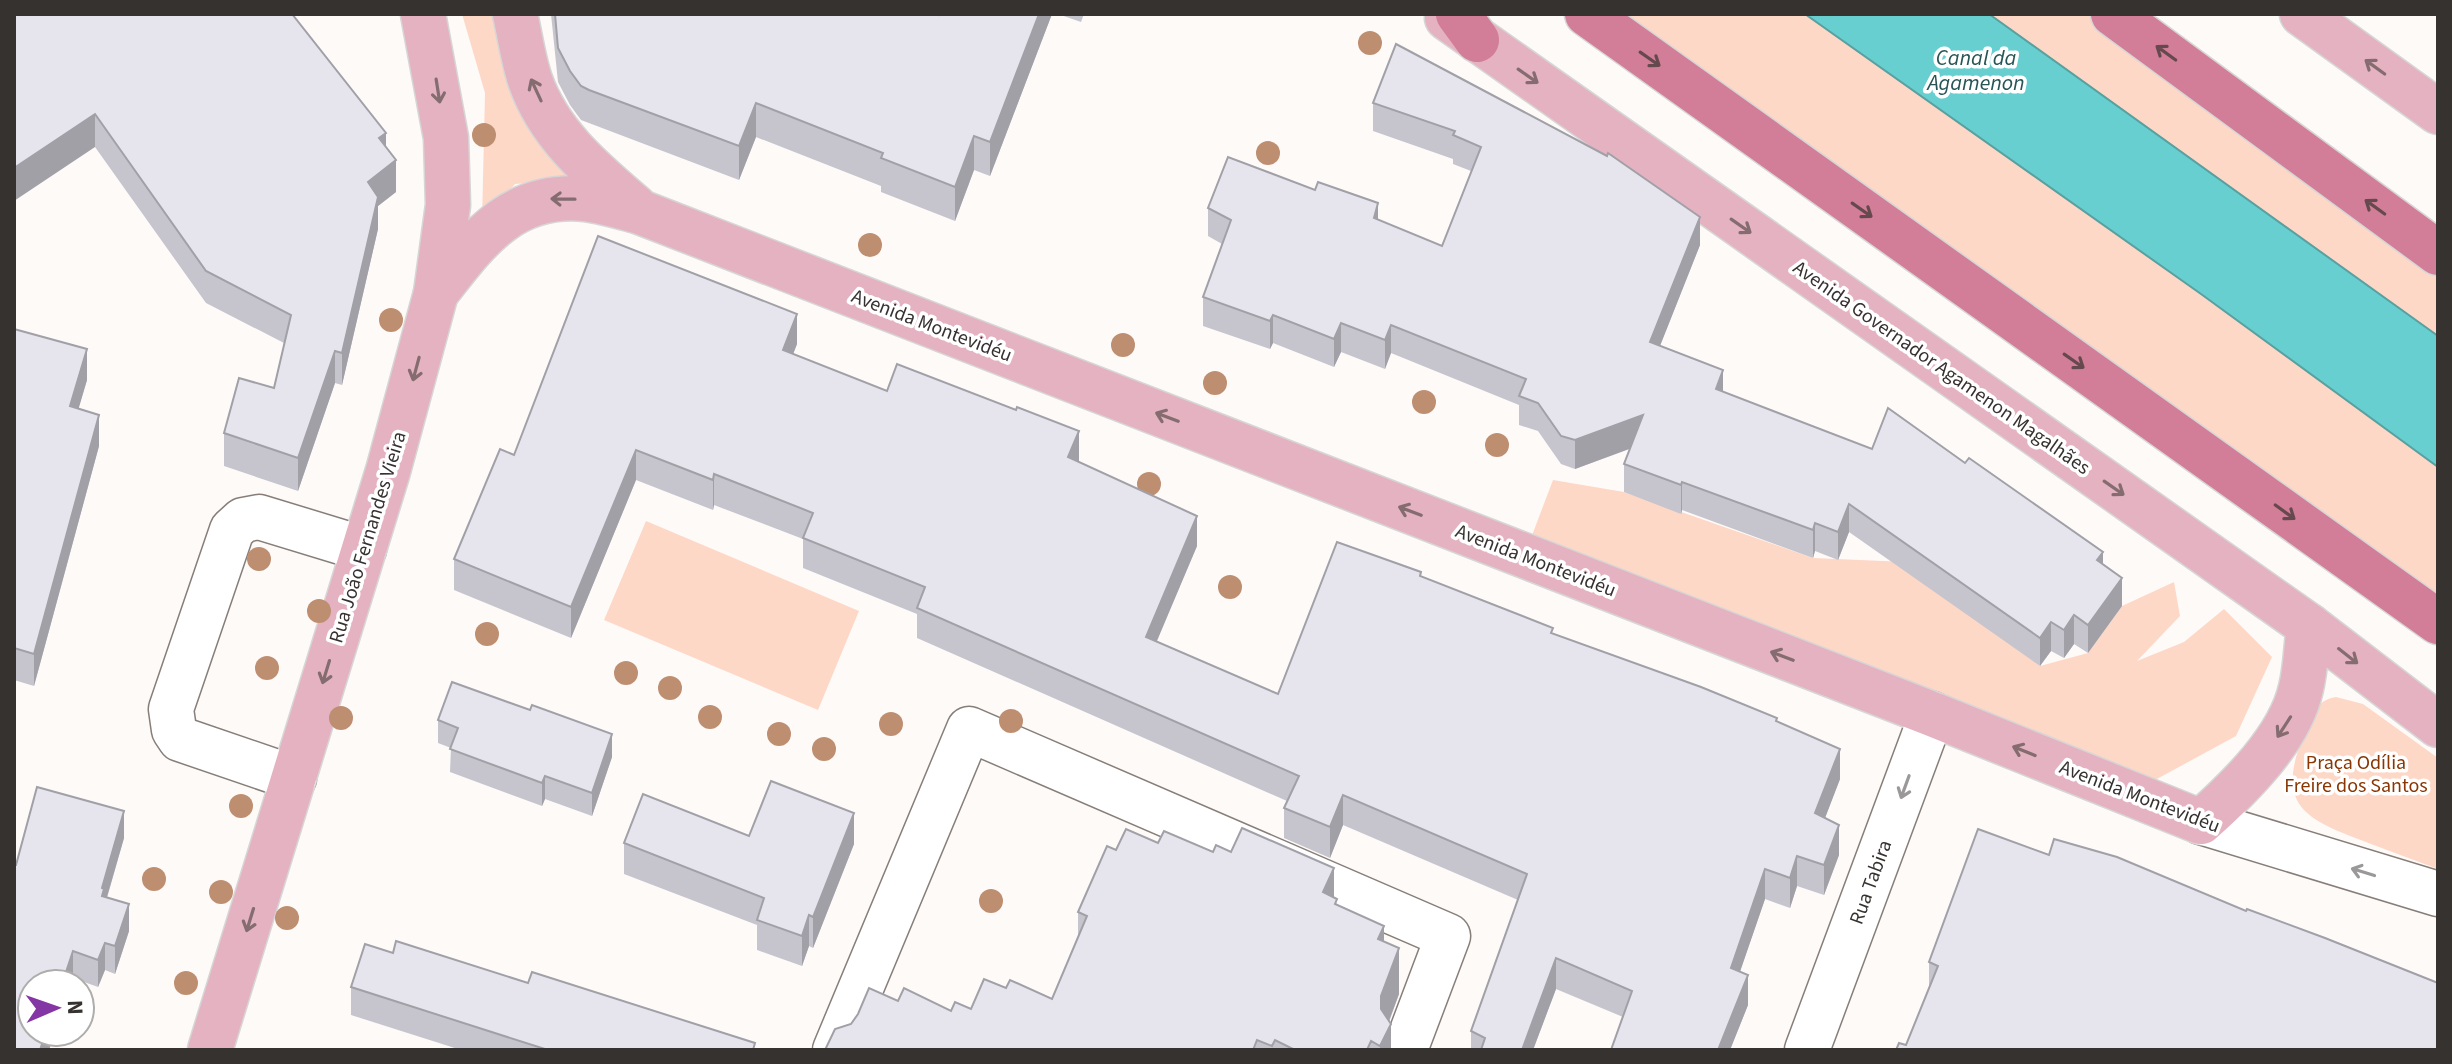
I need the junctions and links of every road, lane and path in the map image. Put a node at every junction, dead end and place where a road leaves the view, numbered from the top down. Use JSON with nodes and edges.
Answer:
{"nodes":[{"id":1,"x":423,"y":14,"type":"edge"},
{"id":2,"x":515,"y":14,"type":"edge"},
{"id":3,"x":1442,"y":14,"type":"edge"},
{"id":4,"x":1587,"y":14,"type":"edge"},
{"id":5,"x":2113,"y":14,"type":"edge"},
{"id":6,"x":2302,"y":14,"type":"edge"},
{"id":7,"x":1468,"y":27,"type":"edge"},
{"id":8,"x":2438,"y":112,"type":"edge"},
{"id":9,"x":640,"y":212,"type":"junction"},
{"id":10,"x":2438,"y":253,"type":"edge"},
{"id":11,"x":436,"y":293,"type":"junction"},
{"id":12,"x":364,"y":549,"type":"junction"},
{"id":13,"x":2438,"y":622,"type":"edge"},
{"id":14,"x":2309,"y":626,"type":"junction"},
{"id":15,"x":1932,"y":714,"type":"junction"},
{"id":16,"x":2438,"y":725,"type":"edge"},
{"id":17,"x":294,"y":778,"type":"junction"},
{"id":18,"x":2201,"y":822,"type":"junction"},
{"id":19,"x":2438,"y":894,"type":"edge"},
{"id":20,"x":210,"y":1050,"type":"edge"},
{"id":21,"x":835,"y":1050,"type":"edge"},
{"id":22,"x":1405,"y":1050,"type":"edge"},
{"id":23,"x":1807,"y":1050,"type":"edge"}],
"edges":[{"from":1,"to":11,"type":"main road","name":"Rua João Fernandes Vieira","one_way":true},
{"from":9,"to":2,"type":"main road","name":"Avenida Montevidéu","one_way":true},
{"from":3,"to":7,"type":"main road","name":"Avenida Governador Agamenon Magalhães"},
{"from":4,"to":13,"type":"highway","one_way":true},
{"from":10,"to":5,"type":"highway","one_way":true},
{"from":8,"to":6,"type":"main road","one_way":true},
{"from":7,"to":14,"type":"main road","name":"Avenida Governador Agamenon Magalhães","one_way":true},
{"from":9,"to":11,"type":"main road","name":"Avenida Montevidéu","one_way":true},
{"from":15,"to":9,"type":"main road","name":"Avenida Montevidéu","one_way":true},
{"from":11,"to":12,"type":"main road","name":"Rua João Fernandes Vieira","one_way":true},
{"from":12,"to":17,"type":"main road","name":"Rua João Fernandes Vieira","one_way":true},
{"from":12,"to":17,"type":"street"},
{"from":14,"to":16,"type":"main road","name":"Avenida Governador Agamenon Magalhães","one_way":true},
{"from":14,"to":18,"type":"main road","one_way":true},
{"from":18,"to":15,"type":"main road","name":"Avenida Montevidéu","one_way":true},
{"from":15,"to":23,"type":"street","name":"Rua Tabira","one_way":true},
{"from":17,"to":20,"type":"main road","name":"Rua João Fernandes Vieira","one_way":true},
{"from":19,"to":18,"type":"street","name":"Avenida Montevidéu","one_way":true},
{"from":21,"to":22,"type":"street"}]}
